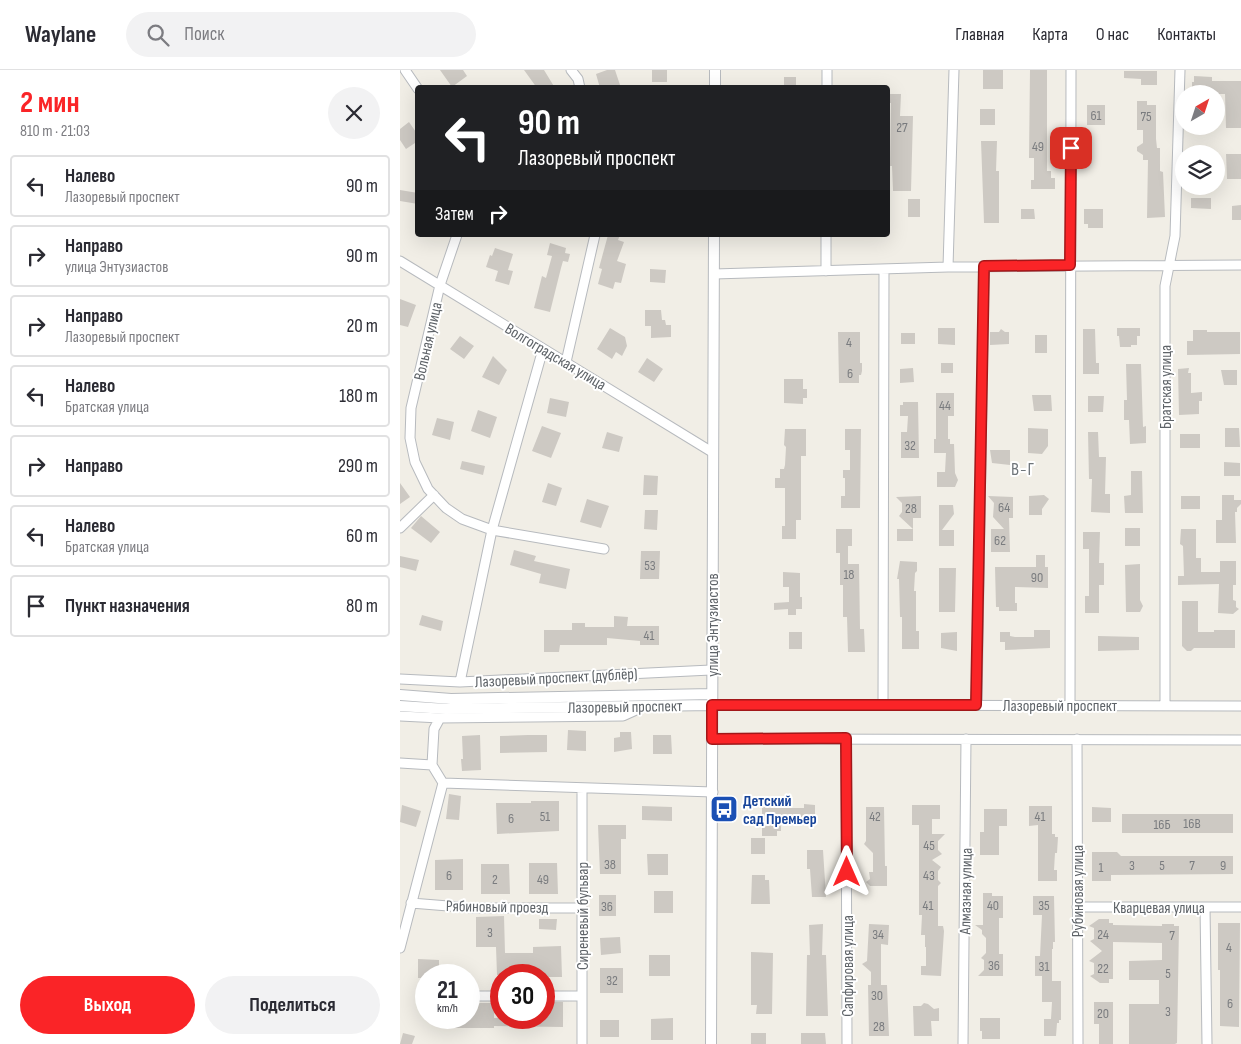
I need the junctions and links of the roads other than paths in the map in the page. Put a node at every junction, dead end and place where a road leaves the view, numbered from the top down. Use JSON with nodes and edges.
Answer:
{"nodes":[{"id":1,"x":405,"y":70,"type":"edge"},
{"id":2,"x":571,"y":70,"type":"edge"},
{"id":3,"x":715,"y":70,"type":"edge"},
{"id":4,"x":827,"y":70,"type":"edge"},
{"id":5,"x":954,"y":70,"type":"edge"},
{"id":6,"x":1071,"y":70,"type":"edge"},
{"id":7,"x":1180,"y":70,"type":"edge"},
{"id":8,"x":415,"y":85,"type":"edge"},
{"id":9,"x":579,"y":85,"type":"edge"},
{"id":10,"x":715,"y":85,"type":"edge"},
{"id":11,"x":827,"y":85,"type":"edge"},
{"id":12,"x":456,"y":237,"type":"edge"},
{"id":13,"x":595,"y":237,"type":"edge"},
{"id":14,"x":714,"y":237,"type":"edge"},
{"id":15,"x":826,"y":237,"type":"edge"},
{"id":16,"x":400,"y":261,"type":"edge"},
{"id":17,"x":1241,"y":264,"type":"edge"},
{"id":18,"x":1070,"y":265,"type":"junction"},
{"id":19,"x":1170,"y":265,"type":"junction"},
{"id":20,"x":984,"y":266,"type":"junction"},
{"id":21,"x":948,"y":267,"type":"junction"},
{"id":22,"x":884,"y":269,"type":"junction"},
{"id":23,"x":826,"y":271,"type":"junction"},
{"id":24,"x":714,"y":274,"type":"junction"},
{"id":25,"x":440,"y":286,"type":"junction"},
{"id":26,"x":543,"y":349,"type":"junction"},
{"id":27,"x":566,"y":362,"type":"junction"},
{"id":28,"x":400,"y":406,"type":"edge"},
{"id":29,"x":411,"y":408,"type":"junction"},
{"id":30,"x":712,"y":452,"type":"junction"},
{"id":31,"x":434,"y":495,"type":"junction"},
{"id":32,"x":400,"y":528,"type":"edge"},
{"id":33,"x":492,"y":530,"type":"junction"},
{"id":34,"x":604,"y":550,"type":"dead end"},
{"id":35,"x":712,"y":670,"type":"junction"},
{"id":36,"x":400,"y":678,"type":"edge"},
{"id":37,"x":460,"y":682,"type":"junction"},
{"id":38,"x":712,"y":694,"type":"junction"},
{"id":39,"x":400,"y":696,"type":"edge"},
{"id":40,"x":645,"y":705,"type":"junction"},
{"id":41,"x":712,"y":705,"type":"junction"},
{"id":42,"x":883,"y":705,"type":"junction"},
{"id":43,"x":976,"y":705,"type":"junction"},
{"id":44,"x":1070,"y":705,"type":"junction"},
{"id":45,"x":400,"y":706,"type":"edge"},
{"id":46,"x":1165,"y":706,"type":"junction"},
{"id":47,"x":1241,"y":706,"type":"edge"},
{"id":48,"x":400,"y":716,"type":"edge"},
{"id":49,"x":440,"y":718,"type":"junction"},
{"id":50,"x":846,"y":738,"type":"junction"},
{"id":51,"x":966,"y":738,"type":"junction"},
{"id":52,"x":712,"y":739,"type":"junction"},
{"id":53,"x":1077,"y":739,"type":"junction"},
{"id":54,"x":1241,"y":740,"type":"edge"},
{"id":55,"x":400,"y":763,"type":"edge"},
{"id":56,"x":432,"y":765,"type":"junction"},
{"id":57,"x":443,"y":783,"type":"junction"},
{"id":58,"x":582,"y":788,"type":"junction"},
{"id":59,"x":713,"y":792,"type":"junction"},
{"id":60,"x":411,"y":904,"type":"junction"},
{"id":61,"x":1077,"y":907,"type":"junction"},
{"id":62,"x":1205,"y":907,"type":"junction"},
{"id":63,"x":1241,"y":907,"type":"edge"},
{"id":64,"x":582,"y":908,"type":"junction"},
{"id":65,"x":400,"y":948,"type":"edge"},
{"id":66,"x":555,"y":996,"type":"edge"},
{"id":67,"x":581,"y":996,"type":"junction"},
{"id":68,"x":582,"y":1044,"type":"edge"},
{"id":69,"x":711,"y":1044,"type":"edge"},
{"id":70,"x":848,"y":1044,"type":"edge"},
{"id":71,"x":963,"y":1044,"type":"edge"},
{"id":72,"x":1078,"y":1044,"type":"edge"},
{"id":73,"x":1207,"y":1044,"type":"edge"}],
"edges":[{"from":1,"to":8,"type":"street"},
{"from":2,"to":9,"type":"street"},
{"from":3,"to":10,"type":"street"},
{"from":4,"to":11,"type":"street"},
{"from":5,"to":21,"type":"street"},
{"from":6,"to":18,"type":"street"},
{"from":7,"to":19,"type":"street","name":"Братская улица"},
{"from":12,"to":25,"type":"street","name":"Вольная улица"},
{"from":13,"to":27,"type":"street"},
{"from":14,"to":24,"type":"street","name":"улица Энтузиастов"},
{"from":15,"to":23,"type":"street"},
{"from":16,"to":25,"type":"street","name":"Волгоградская улица"},
{"from":17,"to":19,"type":"street"},
{"from":18,"to":19,"type":"street"},
{"from":18,"to":20,"type":"street"},
{"from":18,"to":44,"type":"street"},
{"from":19,"to":46,"type":"street","name":"Братская улица"},
{"from":20,"to":21,"type":"street"},
{"from":20,"to":43,"type":"street"},
{"from":21,"to":22,"type":"street"},
{"from":22,"to":23,"type":"street"},
{"from":22,"to":42,"type":"street"},
{"from":23,"to":24,"type":"street"},
{"from":24,"to":30,"type":"street","name":"улица Энтузиастов"},
{"from":25,"to":26,"type":"street","name":"Волгоградская улица"},
{"from":25,"to":29,"type":"street","name":"Вольная улица"},
{"from":26,"to":27,"type":"street","name":"Волгоградская улица"},
{"from":26,"to":33,"type":"street"},
{"from":27,"to":30,"type":"street","name":"Волгоградская улица"},
{"from":28,"to":29,"type":"street"},
{"from":29,"to":31,"type":"street","name":"Вольная улица"},
{"from":30,"to":35,"type":"street","name":"улица Энтузиастов"},
{"from":31,"to":32,"type":"street"},
{"from":31,"to":33,"type":"street","name":"Вольная улица"},
{"from":33,"to":34,"type":"street","name":"Вольная улица"},
{"from":33,"to":37,"type":"street"},
{"from":35,"to":37,"type":"street","name":"Лазоревый проспект (дублёр)"},
{"from":35,"to":38,"type":"street","name":"улица Энтузиастов"},
{"from":36,"to":37,"type":"street","name":"Лазоревый проспект (дублёр)"},
{"from":38,"to":39,"type":"street","name":"Лазоревый проспект"},
{"from":38,"to":41,"type":"street","name":"улица Энтузиастов"},
{"from":40,"to":41,"type":"street","name":"Лазоревый проспект"},
{"from":40,"to":45,"type":"street","name":"Лазоревый проспект"},
{"from":40,"to":49,"type":"street","name":"Лазоревый проспект (дублёр)"},
{"from":41,"to":42,"type":"street","name":"Лазоревый проспект"},
{"from":41,"to":52,"type":"street","name":"улица Энтузиастов"},
{"from":42,"to":43,"type":"street","name":"Лазоревый проспект"},
{"from":43,"to":44,"type":"street","name":"Лазоревый проспект"},
{"from":44,"to":46,"type":"street","name":"Лазоревый проспект"},
{"from":46,"to":47,"type":"street","name":"Лазоревый проспект"},
{"from":48,"to":49,"type":"street","name":"Лазоревый проспект (дублёр)"},
{"from":49,"to":56,"type":"street"},
{"from":50,"to":51,"type":"street","name":"Лазоревый проспект"},
{"from":50,"to":52,"type":"street","name":"Лазоревый проспект"},
{"from":50,"to":70,"type":"street","name":"Сапфировая улица"},
{"from":51,"to":53,"type":"street","name":"Лазоревый проспект"},
{"from":51,"to":71,"type":"street","name":"Алмазная улица"},
{"from":52,"to":59,"type":"street","name":"улица Энтузиастов"},
{"from":53,"to":54,"type":"street","name":"Лазоревый проспект"},
{"from":53,"to":61,"type":"street","name":"Рубиновая улица"},
{"from":55,"to":56,"type":"street"},
{"from":56,"to":57,"type":"street"},
{"from":57,"to":58,"type":"street"},
{"from":57,"to":60,"type":"street"},
{"from":58,"to":59,"type":"street"},
{"from":58,"to":64,"type":"street","name":"Сиреневый бульвар"},
{"from":59,"to":69,"type":"street","name":"улица Энтузиастов"},
{"from":60,"to":64,"type":"street","name":"Рябиновый проезд"},
{"from":60,"to":65,"type":"street"},
{"from":61,"to":62,"type":"street","name":"Кварцевая улица"},
{"from":61,"to":72,"type":"street","name":"Рубиновая улица"},
{"from":62,"to":63,"type":"street","name":"Кварцевая улица"},
{"from":62,"to":73,"type":"street"},
{"from":64,"to":67,"type":"street","name":"Сиреневый бульвар"},
{"from":66,"to":67,"type":"street"},
{"from":67,"to":68,"type":"street","name":"Сиреневый бульвар"}]}
